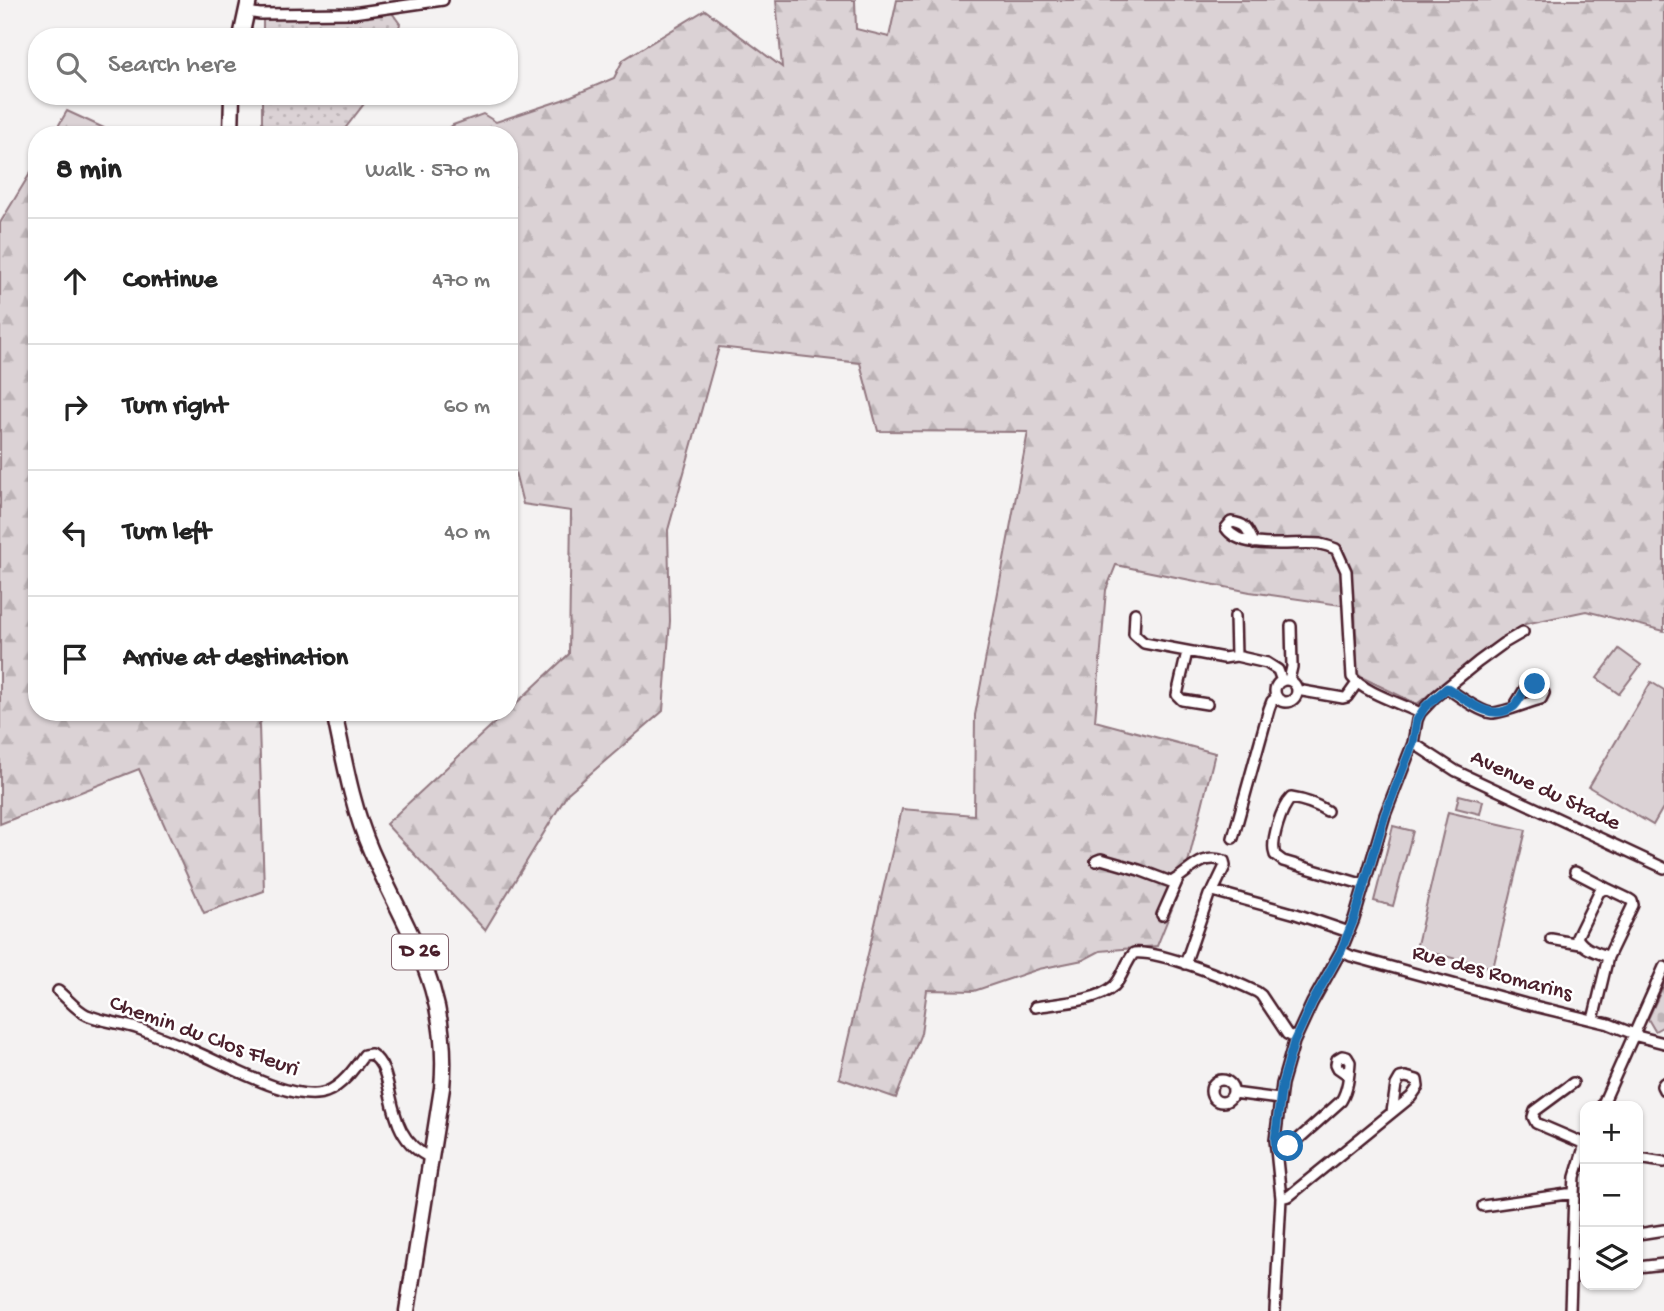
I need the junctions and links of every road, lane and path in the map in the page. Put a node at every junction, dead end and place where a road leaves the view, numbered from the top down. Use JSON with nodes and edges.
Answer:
{"nodes":[{"id":1,"x":443,"y":0,"type":"edge"},
{"id":2,"x":248,"y":6,"type":"edge"},
{"id":3,"x":243,"y":28,"type":"edge"},
{"id":4,"x":232,"y":105,"type":"edge"},
{"id":5,"x":230,"y":126,"type":"edge"},
{"id":6,"x":1254,"y":543,"type":"dead end"},
{"id":7,"x":1135,"y":613,"type":"dead end"},
{"id":8,"x":1235,"y":616,"type":"dead end"},
{"id":9,"x":1291,"y":626,"type":"dead end"},
{"id":10,"x":1523,"y":632,"type":"dead end"},
{"id":11,"x":1187,"y":652,"type":"junction"},
{"id":12,"x":1236,"y":656,"type":"junction"},
{"id":13,"x":1285,"y":680,"type":"junction"},
{"id":14,"x":1357,"y":683,"type":"junction"},
{"id":15,"x":1447,"y":688,"type":"junction"},
{"id":16,"x":1297,"y":690,"type":"junction"},
{"id":17,"x":1276,"y":698,"type":"junction"},
{"id":18,"x":1207,"y":704,"type":"dead end"},
{"id":19,"x":1514,"y":707,"type":"dead end"},
{"id":20,"x":1420,"y":713,"type":"junction"},
{"id":21,"x":336,"y":721,"type":"edge"},
{"id":22,"x":1413,"y":743,"type":"junction"},
{"id":23,"x":1327,"y":811,"type":"dead end"},
{"id":24,"x":1233,"y":838,"type":"dead end"},
{"id":25,"x":1096,"y":861,"type":"dead end"},
{"id":26,"x":1664,"y":869,"type":"edge"},
{"id":27,"x":1575,"y":872,"type":"dead end"},
{"id":28,"x":1178,"y":879,"type":"junction"},
{"id":29,"x":1364,"y":884,"type":"junction"},
{"id":30,"x":1606,"y":888,"type":"junction"},
{"id":31,"x":1213,"y":891,"type":"junction"},
{"id":32,"x":1162,"y":915,"type":"dead end"},
{"id":33,"x":1349,"y":932,"type":"junction"},
{"id":34,"x":1551,"y":939,"type":"dead end"},
{"id":35,"x":1580,"y":943,"type":"junction"},
{"id":36,"x":1341,"y":951,"type":"junction"},
{"id":37,"x":1608,"y":957,"type":"junction"},
{"id":38,"x":1185,"y":964,"type":"junction"},
{"id":39,"x":1664,"y":967,"type":"edge"},
{"id":40,"x":58,"y":991,"type":"dead end"},
{"id":41,"x":1035,"y":1007,"type":"dead end"},
{"id":42,"x":1593,"y":1020,"type":"junction"},
{"id":43,"x":1634,"y":1035,"type":"junction"},
{"id":44,"x":1296,"y":1038,"type":"junction"},
{"id":45,"x":1664,"y":1043,"type":"edge"},
{"id":46,"x":1349,"y":1075,"type":"dead end"},
{"id":47,"x":1573,"y":1083,"type":"dead end"},
{"id":48,"x":1664,"y":1083,"type":"edge"},
{"id":49,"x":1664,"y":1090,"type":"edge"},
{"id":50,"x":1233,"y":1093,"type":"dead end"},
{"id":51,"x":1279,"y":1099,"type":"junction"},
{"id":52,"x":1604,"y":1101,"type":"edge"},
{"id":53,"x":1392,"y":1112,"type":"dead end"},
{"id":54,"x":1580,"y":1142,"type":"edge"},
{"id":55,"x":1276,"y":1149,"type":"junction"},
{"id":56,"x":431,"y":1158,"type":"junction"},
{"id":57,"x":1643,"y":1159,"type":"edge"},
{"id":58,"x":1580,"y":1160,"type":"edge"},
{"id":59,"x":1664,"y":1162,"type":"edge"},
{"id":60,"x":1574,"y":1193,"type":"junction"},
{"id":61,"x":1281,"y":1198,"type":"junction"},
{"id":62,"x":1483,"y":1206,"type":"dead end"},
{"id":63,"x":1664,"y":1230,"type":"edge"},
{"id":64,"x":1643,"y":1233,"type":"edge"},
{"id":65,"x":1573,"y":1254,"type":"junction"},
{"id":66,"x":1580,"y":1254,"type":"edge"},
{"id":67,"x":1664,"y":1264,"type":"edge"},
{"id":68,"x":1643,"y":1266,"type":"edge"},
{"id":69,"x":407,"y":1311,"type":"edge"},
{"id":70,"x":1275,"y":1311,"type":"edge"},
{"id":71,"x":1570,"y":1311,"type":"edge"}],
"edges":[{"from":1,"to":2,"type":"street"},
{"from":2,"to":3,"type":"main road"},
{"from":4,"to":5,"type":"main road"},
{"from":6,"to":14,"type":"street"},
{"from":7,"to":11,"type":"street"},
{"from":8,"to":12,"type":"street"},
{"from":9,"to":13,"type":"street"},
{"from":10,"to":15,"type":"street"},
{"from":11,"to":12,"type":"street"},
{"from":11,"to":18,"type":"street"},
{"from":12,"to":13,"type":"street"},
{"from":13,"to":16,"type":"street"},
{"from":13,"to":17,"type":"street"},
{"from":14,"to":16,"type":"street"},
{"from":14,"to":20,"type":"street"},
{"from":15,"to":19,"type":"street"},
{"from":15,"to":20,"type":"street"},
{"from":16,"to":17,"type":"street"},
{"from":17,"to":24,"type":"street"},
{"from":20,"to":22,"type":"street"},
{"from":21,"to":56,"type":"main road","number":"D 26"},
{"from":22,"to":26,"type":"street","name":"Avenue du Stade"},
{"from":22,"to":29,"type":"street"},
{"from":23,"to":29,"type":"street"},
{"from":25,"to":28,"type":"street"},
{"from":27,"to":30,"type":"street"},
{"from":28,"to":31,"type":"street"},
{"from":28,"to":32,"type":"street"},
{"from":29,"to":33,"type":"street"},
{"from":30,"to":35,"type":"street"},
{"from":30,"to":37,"type":"street"},
{"from":31,"to":33,"type":"street"},
{"from":31,"to":38,"type":"street"},
{"from":33,"to":36,"type":"street"},
{"from":34,"to":35,"type":"street"},
{"from":35,"to":37,"type":"street"},
{"from":36,"to":42,"type":"street","name":"Rue des Romarins"},
{"from":36,"to":44,"type":"street"},
{"from":37,"to":42,"type":"street"},
{"from":38,"to":41,"type":"street"},
{"from":38,"to":44,"type":"street"},
{"from":39,"to":43,"type":"street"},
{"from":40,"to":56,"type":"street","name":"Chemin du Clos Fleuri"},
{"from":42,"to":43,"type":"street","name":"Rue des Romarins"},
{"from":43,"to":45,"type":"street","name":"Rue des Romarins"},
{"from":43,"to":52,"type":"street"},
{"from":44,"to":51,"type":"street"},
{"from":46,"to":55,"type":"street"},
{"from":47,"to":54,"type":"street"},
{"from":48,"to":49,"type":"street"},
{"from":50,"to":51,"type":"street"},
{"from":51,"to":55,"type":"street"},
{"from":53,"to":61,"type":"street"},
{"from":55,"to":61,"type":"street"},
{"from":56,"to":69,"type":"main road","number":"D 26"},
{"from":57,"to":59,"type":"street"},
{"from":58,"to":60,"type":"street"},
{"from":60,"to":62,"type":"street"},
{"from":60,"to":65,"type":"street"},
{"from":61,"to":70,"type":"street"},
{"from":63,"to":64,"type":"street"},
{"from":65,"to":66,"type":"street"},
{"from":65,"to":71,"type":"street"},
{"from":67,"to":68,"type":"street"}]}
